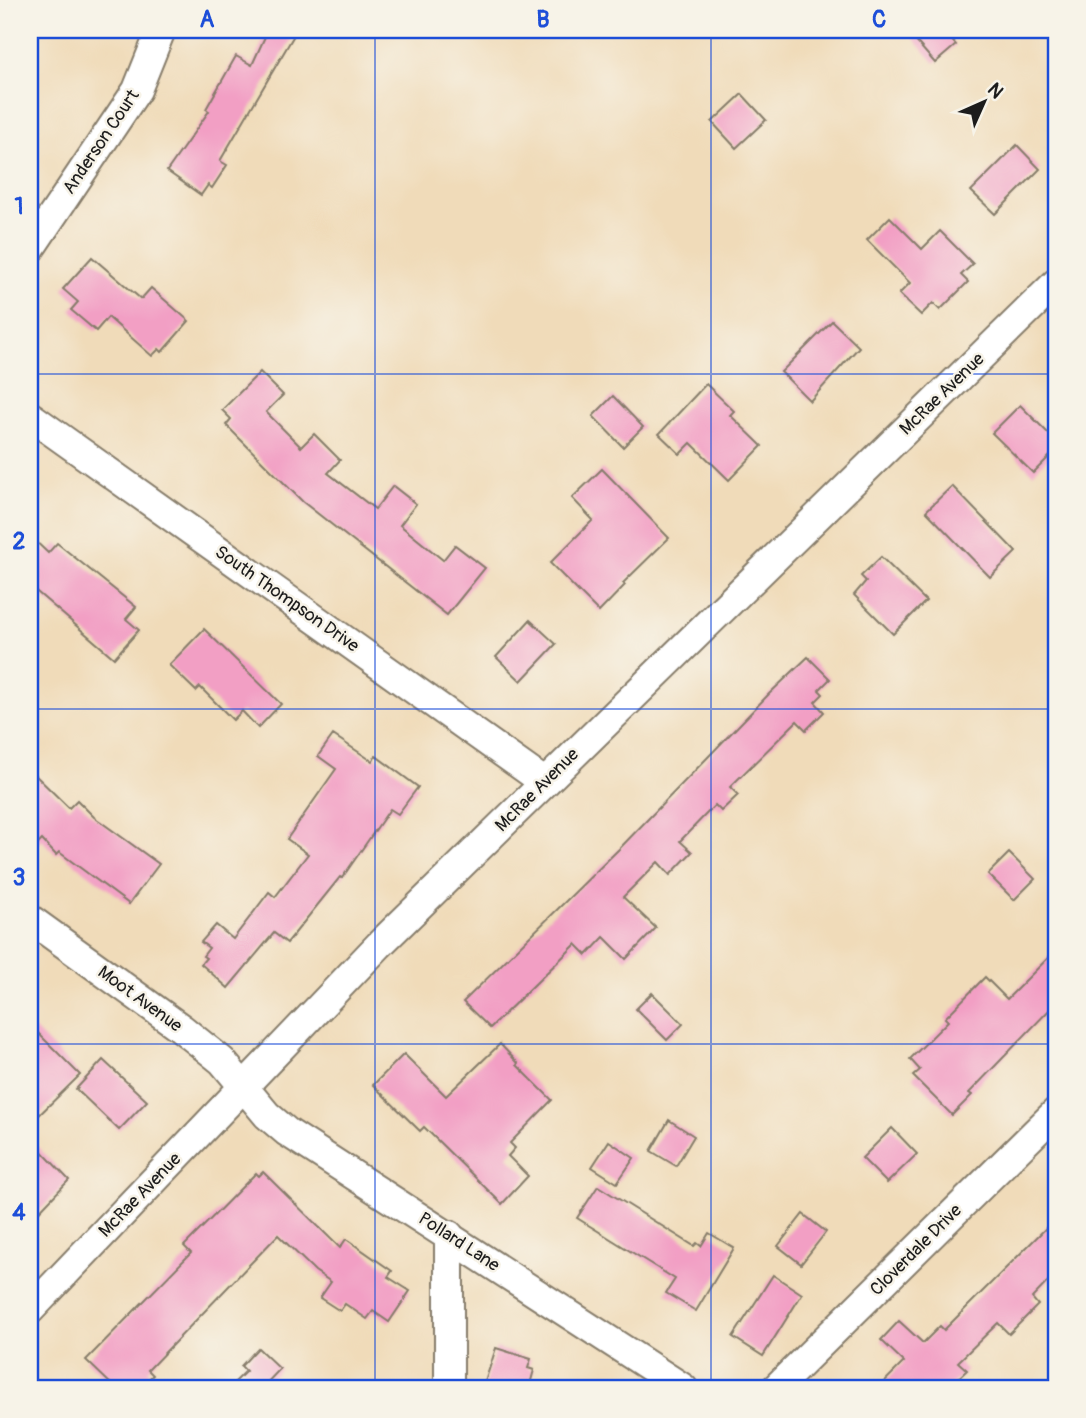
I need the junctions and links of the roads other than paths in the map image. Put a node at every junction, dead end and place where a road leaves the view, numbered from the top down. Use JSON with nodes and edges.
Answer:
{"nodes":[{"id":1,"x":161,"y":30,"type":"edge"},
{"id":2,"x":30,"y":248,"type":"edge"},
{"id":3,"x":1056,"y":283,"type":"edge"},
{"id":4,"x":30,"y":416,"type":"edge"},
{"id":5,"x":544,"y":782,"type":"junction"},
{"id":6,"x":30,"y":919,"type":"edge"},
{"id":7,"x":244,"y":1087,"type":"junction"},
{"id":8,"x":1056,"y":1112,"type":"edge"},
{"id":9,"x":449,"y":1235,"type":"junction"},
{"id":10,"x":30,"y":1310,"type":"edge"},
{"id":11,"x":449,"y":1388,"type":"edge"},
{"id":12,"x":683,"y":1388,"type":"edge"},
{"id":13,"x":776,"y":1388,"type":"edge"}],
"edges":[{"from":1,"to":2,"type":"street","name":"Anderson Court"},
{"from":3,"to":5,"type":"street","name":"McRae Avenue"},
{"from":4,"to":5,"type":"street","name":"South Thompson Drive"},
{"from":5,"to":7,"type":"street","name":"McRae Avenue"},
{"from":6,"to":7,"type":"street","name":"Moot Avenue"},
{"from":7,"to":9,"type":"street","name":"Pollard Lane"},
{"from":7,"to":10,"type":"street","name":"McRae Avenue"},
{"from":8,"to":13,"type":"street","name":"Cloverdale Drive"},
{"from":9,"to":11,"type":"street"},
{"from":9,"to":12,"type":"street","name":"Pollard Lane"}]}
